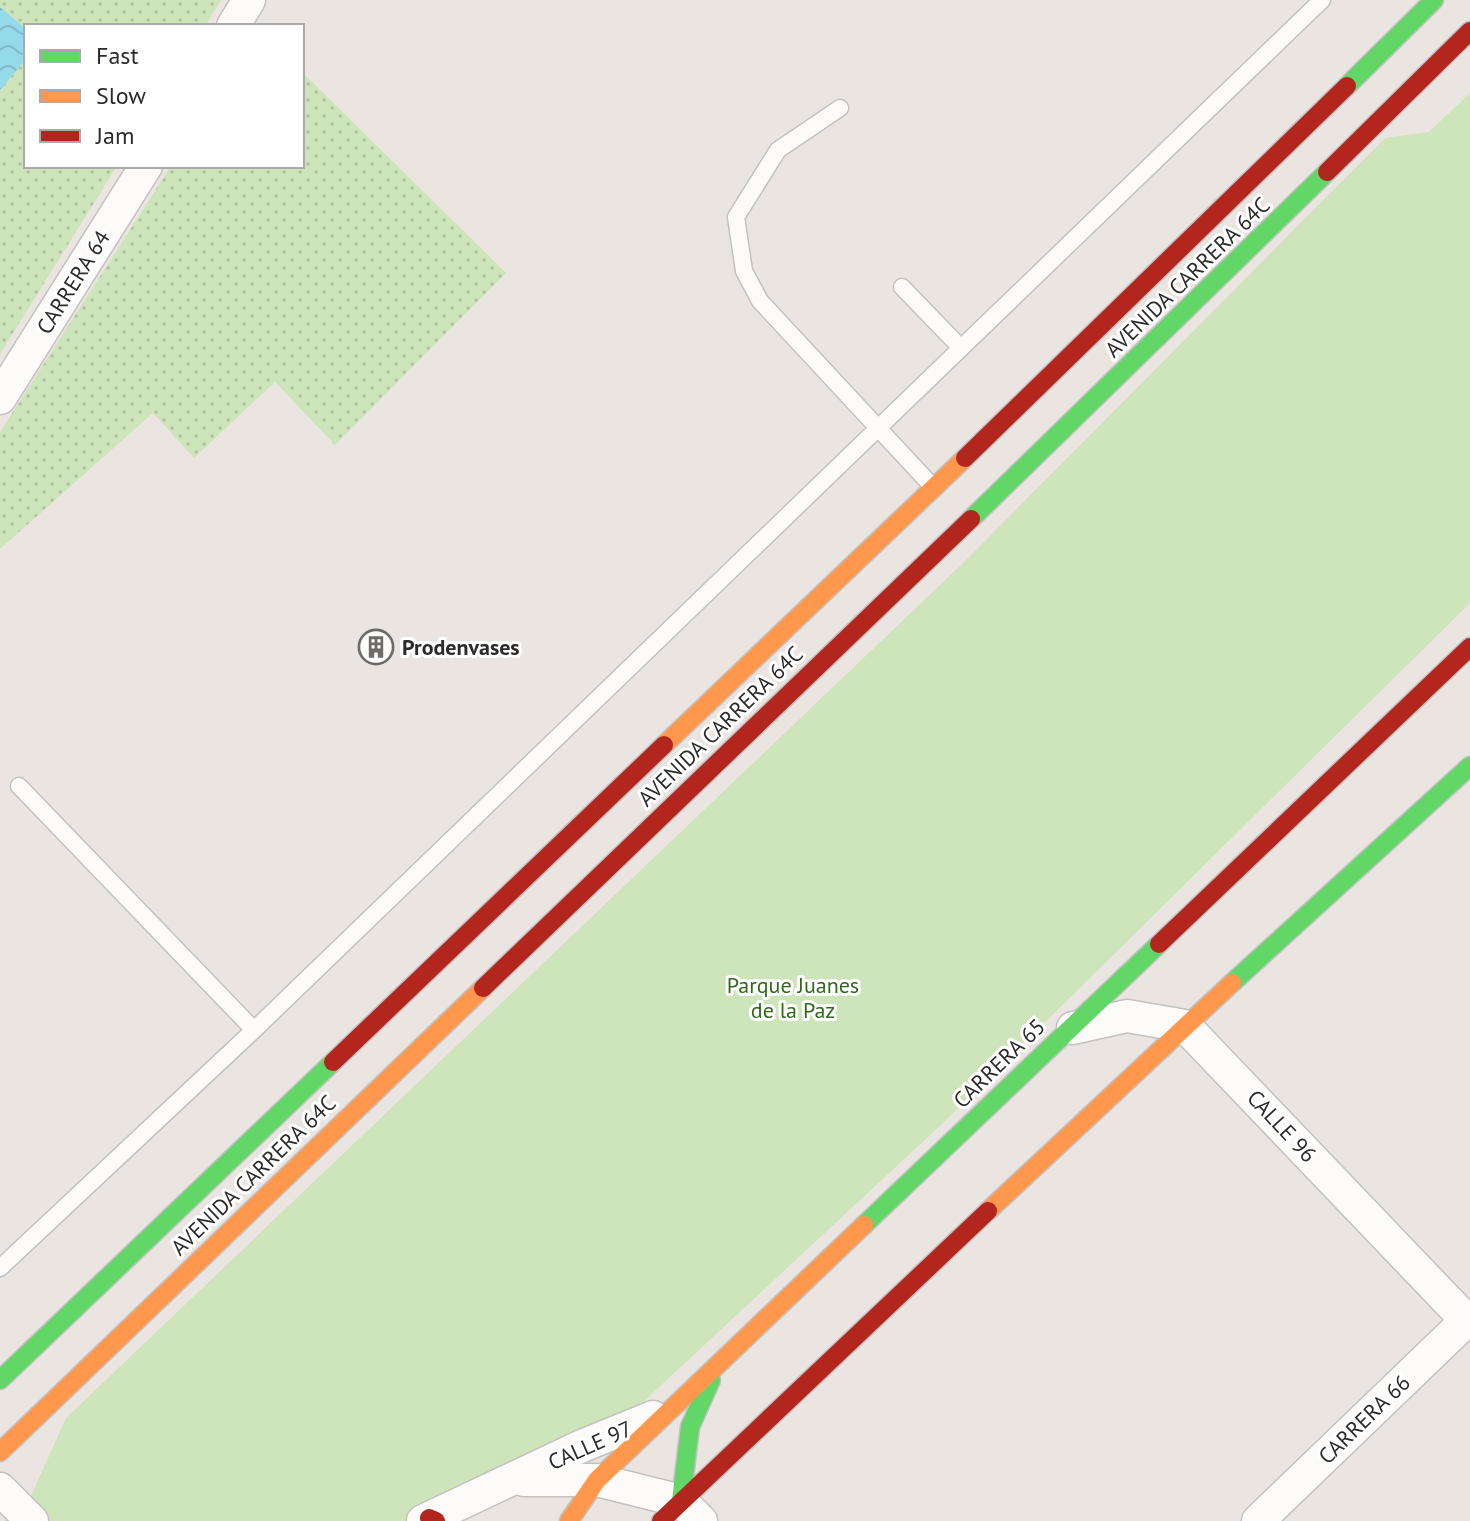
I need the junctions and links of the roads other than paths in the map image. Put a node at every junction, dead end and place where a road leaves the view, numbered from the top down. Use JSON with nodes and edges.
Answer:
{"nodes":[{"id":1,"x":249,"y":0,"type":"edge"},
{"id":2,"x":1322,"y":0,"type":"edge"},
{"id":3,"x":1407,"y":0,"type":"edge"},
{"id":4,"x":1434,"y":0,"type":"edge"},
{"id":5,"x":234,"y":24,"type":"edge"},
{"id":6,"x":1470,"y":33,"type":"edge"},
{"id":7,"x":1368,"y":65,"type":"junction"},
{"id":8,"x":840,"y":108,"type":"dead end"},
{"id":9,"x":145,"y":168,"type":"edge"},
{"id":10,"x":902,"y":287,"type":"dead end"},
{"id":11,"x":961,"y":348,"type":"junction"},
{"id":12,"x":0,"y":398,"type":"edge"},
{"id":13,"x":876,"y":429,"type":"junction"},
{"id":14,"x":933,"y":487,"type":"junction"},
{"id":15,"x":1470,"y":647,"type":"edge"},
{"id":16,"x":1470,"y":766,"type":"edge"},
{"id":17,"x":19,"y":786,"type":"dead end"},
{"id":18,"x":1185,"y":1026,"type":"junction"},
{"id":19,"x":254,"y":1030,"type":"junction"},
{"id":20,"x":1058,"y":1040,"type":"junction"},
{"id":21,"x":0,"y":1268,"type":"edge"},
{"id":22,"x":1469,"y":1321,"type":"edge"},
{"id":23,"x":719,"y":1364,"type":"junction"},
{"id":24,"x":0,"y":1380,"type":"edge"},
{"id":25,"x":671,"y":1410,"type":"junction"},
{"id":26,"x":0,"y":1452,"type":"edge"},
{"id":27,"x":597,"y":1480,"type":"junction"},
{"id":28,"x":510,"y":1483,"type":"junction"},
{"id":29,"x":0,"y":1489,"type":"edge"},
{"id":30,"x":681,"y":1514,"type":"edge"},
{"id":31,"x":429,"y":1520,"type":"edge"},
{"id":32,"x":32,"y":1521,"type":"edge"},
{"id":33,"x":569,"y":1521,"type":"edge"},
{"id":34,"x":1258,"y":1521,"type":"edge"}],
"edges":[{"from":1,"to":5,"type":"street"},
{"from":2,"to":11,"type":"lane"},
{"from":3,"to":7,"type":"main road"},
{"from":4,"to":7,"type":"main road","name":"AVENIDA CARRERA 64C"},
{"from":6,"to":26,"type":"main road","name":"AVENIDA CARRERA 64C"},
{"from":7,"to":14,"type":"main road","name":"AVENIDA CARRERA 64C"},
{"from":8,"to":13,"type":"lane"},
{"from":9,"to":12,"type":"street","name":"CARRERA 64"},
{"from":10,"to":11,"type":"lane"},
{"from":11,"to":13,"type":"lane"},
{"from":13,"to":14,"type":"lane"},
{"from":13,"to":19,"type":"lane"},
{"from":14,"to":24,"type":"main road","name":"AVENIDA CARRERA 64C"},
{"from":15,"to":20,"type":"main road","name":"CARRERA 65"},
{"from":16,"to":18,"type":"main road"},
{"from":17,"to":19,"type":"lane"},
{"from":18,"to":20,"type":"street"},
{"from":18,"to":22,"type":"street","name":"CALLE 96"},
{"from":18,"to":30,"type":"main road"},
{"from":19,"to":21,"type":"lane"},
{"from":20,"to":23,"type":"main road","name":"CARRERA 65"},
{"from":22,"to":34,"type":"street","name":"CARRERA 66"},
{"from":23,"to":25,"type":"main road","name":"CARRERA 65"},
{"from":23,"to":30,"type":"main road"},
{"from":25,"to":27,"type":"main road","name":"CARRERA 65"},
{"from":25,"to":28,"type":"street","name":"CALLE 97"},
{"from":27,"to":28,"type":"street","name":"CALLE 97"},
{"from":27,"to":30,"type":"street","name":"CALLE 97"},
{"from":27,"to":33,"type":"main road","name":"CARRERA 65"},
{"from":28,"to":31,"type":"street","name":"CALLE 97"},
{"from":29,"to":32,"type":"street"}]}
